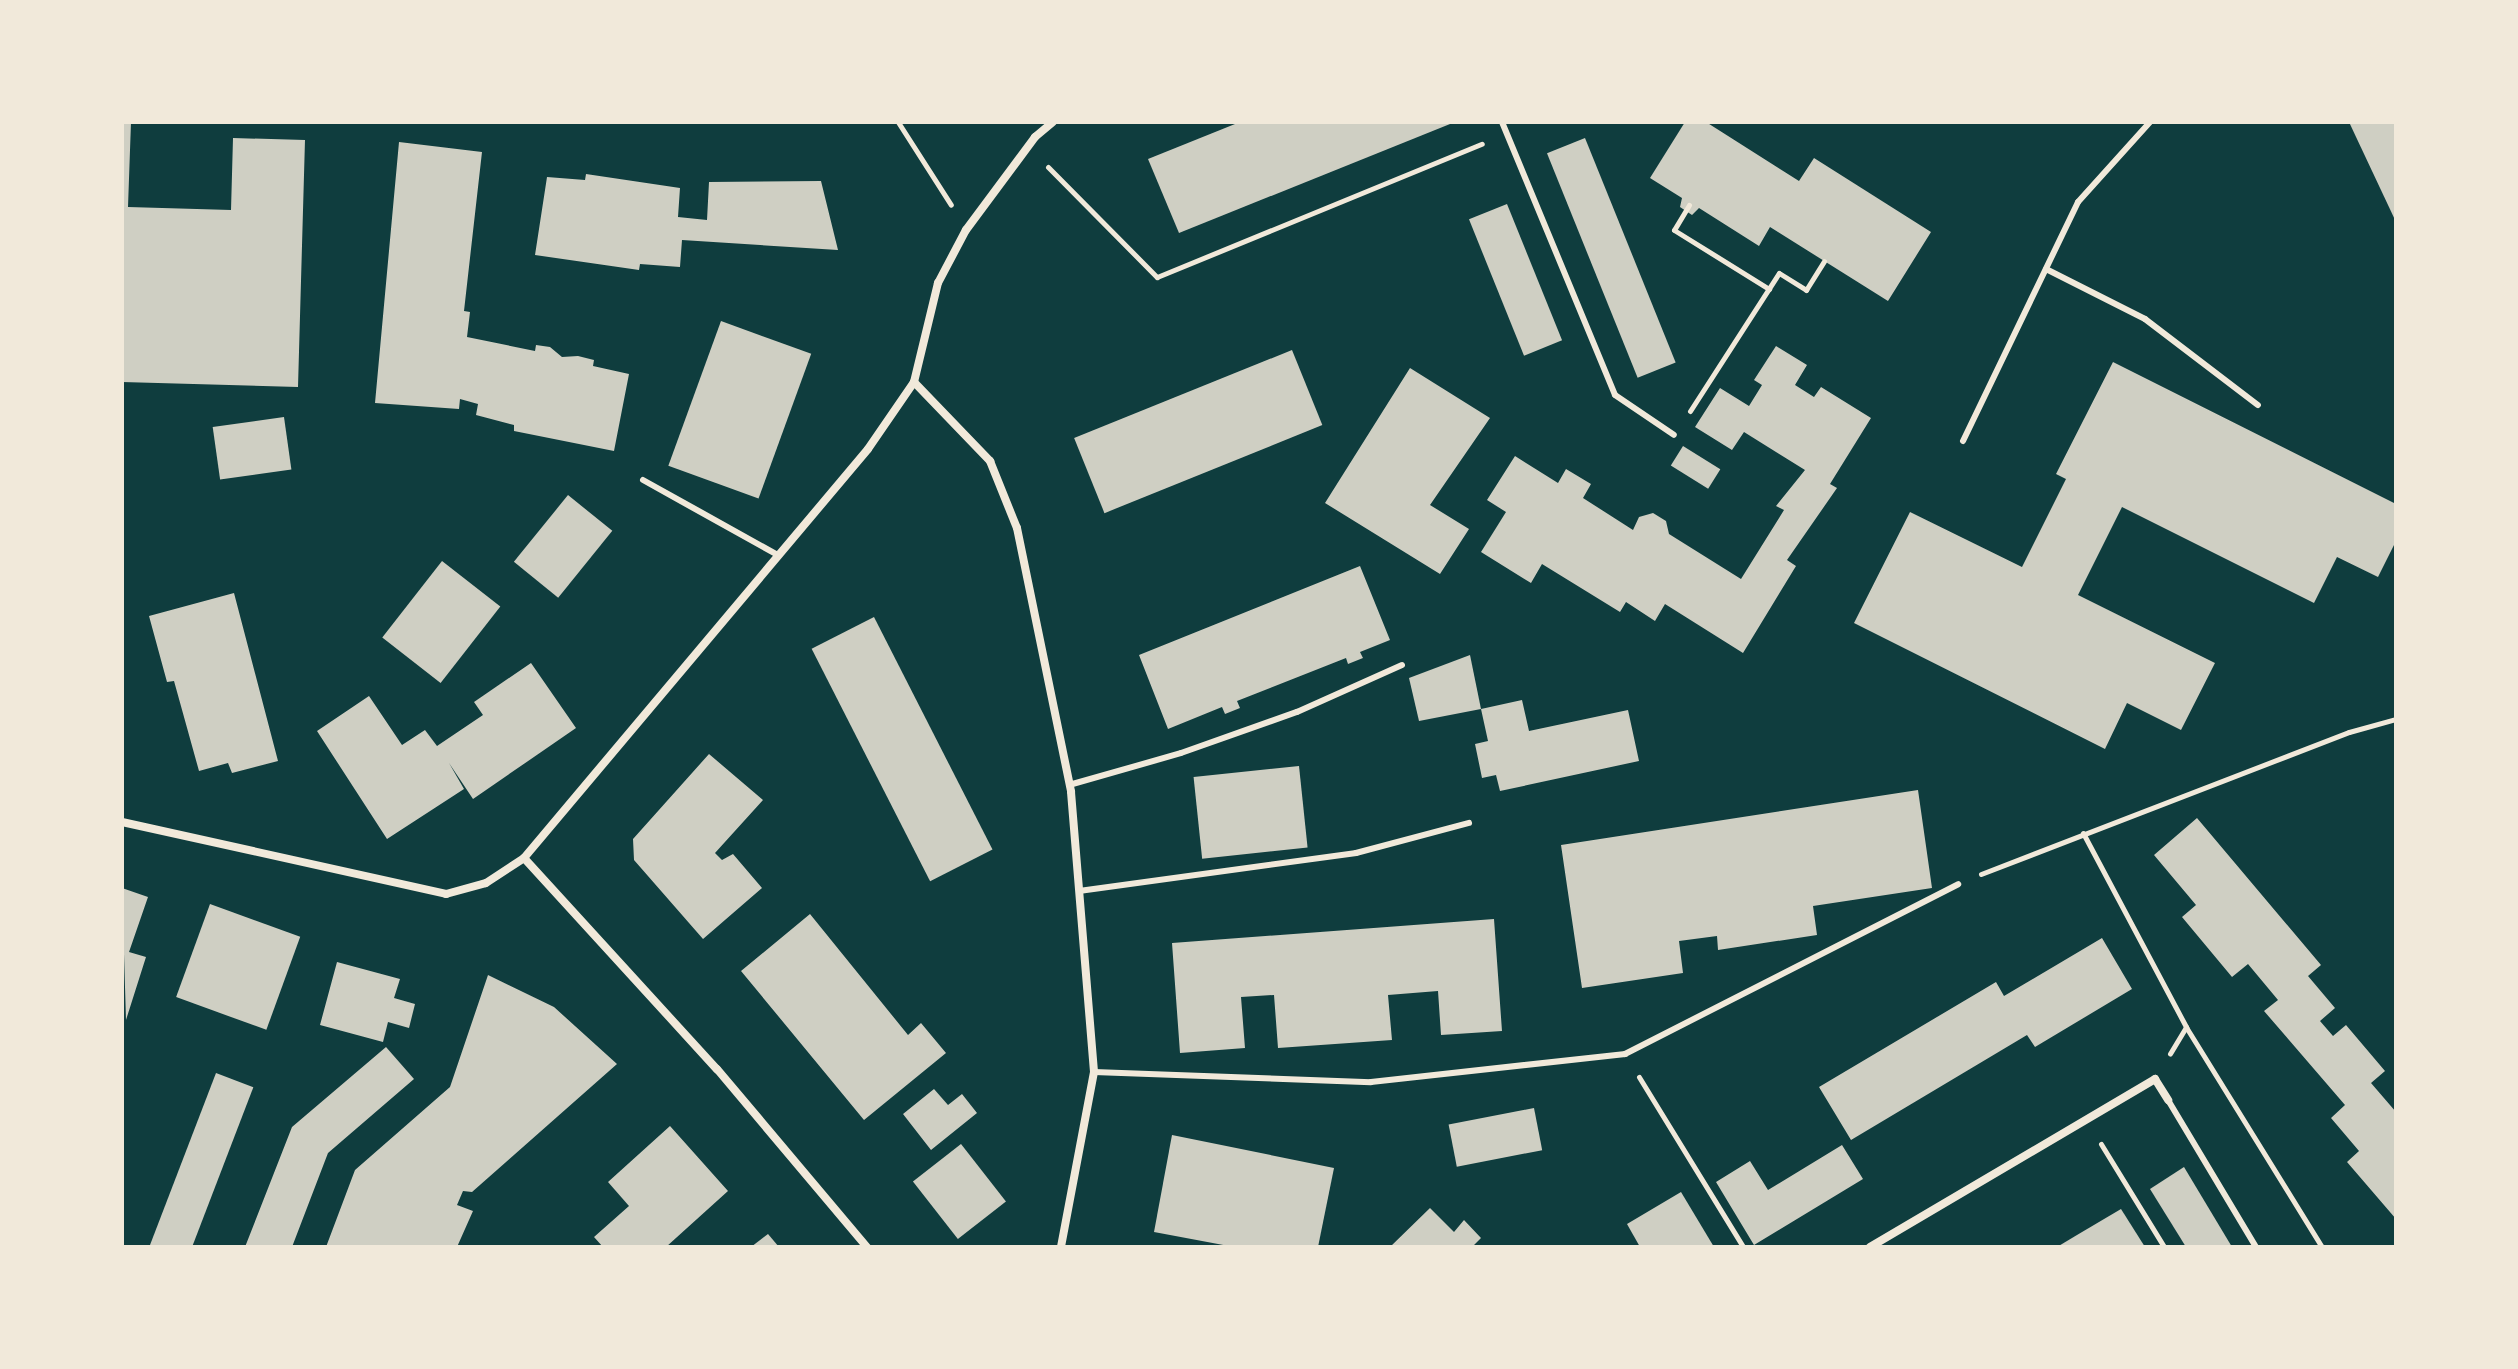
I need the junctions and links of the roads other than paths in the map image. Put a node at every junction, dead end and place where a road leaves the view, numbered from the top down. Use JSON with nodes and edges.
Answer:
{"nodes":[{"id":1,"x":1053,"y":122,"type":"edge"},
{"id":2,"x":1502,"y":122,"type":"edge"},
{"id":3,"x":2150,"y":122,"type":"edge"},
{"id":4,"x":2046,"y":269,"type":"junction"},
{"id":5,"x":914,"y":382,"type":"junction"},
{"id":6,"x":2258,"y":405,"type":"dead end"},
{"id":7,"x":1674,"y":435,"type":"road end"},
{"id":8,"x":1963,"y":441,"type":"dead end"},
{"id":9,"x":643,"y":480,"type":"dead end"},
{"id":10,"x":778,"y":555,"type":"junction"},
{"id":11,"x":1402,"y":665,"type":"dead end"},
{"id":12,"x":1069,"y":785,"type":"junction"},
{"id":13,"x":122,"y":822,"type":"edge"},
{"id":14,"x":1469,"y":823,"type":"dead end"},
{"id":15,"x":524,"y":858,"type":"junction"},
{"id":16,"x":1958,"y":884,"type":"road end"},
{"id":17,"x":1079,"y":891,"type":"junction"},
{"id":18,"x":1094,"y":1072,"type":"junction"},
{"id":19,"x":2168,"y":1100,"type":"joint"},
{"id":20,"x":867,"y":1247,"type":"edge"},
{"id":21,"x":1061,"y":1247,"type":"edge"},
{"id":22,"x":1870,"y":1247,"type":"edge"},
{"id":23,"x":2256,"y":1247,"type":"edge"}],
"edges":[{"from":1,"to":5,"type":"street"},
{"from":2,"to":7,"type":"lane"},
{"from":3,"to":4,"type":"lane"},
{"from":4,"to":6,"type":"lane"},
{"from":4,"to":8,"type":"lane"},
{"from":5,"to":10,"type":"street"},
{"from":5,"to":12,"type":"street"},
{"from":9,"to":10,"type":"lane"},
{"from":10,"to":15,"type":"street"},
{"from":11,"to":12,"type":"lane"},
{"from":12,"to":17,"type":"street"},
{"from":13,"to":15,"type":"street"},
{"from":14,"to":17,"type":"lane"},
{"from":15,"to":20,"type":"street"},
{"from":16,"to":18,"type":"lane"},
{"from":17,"to":18,"type":"street"},
{"from":18,"to":21,"type":"street"},
{"from":19,"to":22,"type":"street"},
{"from":19,"to":23,"type":"lane"}]}
